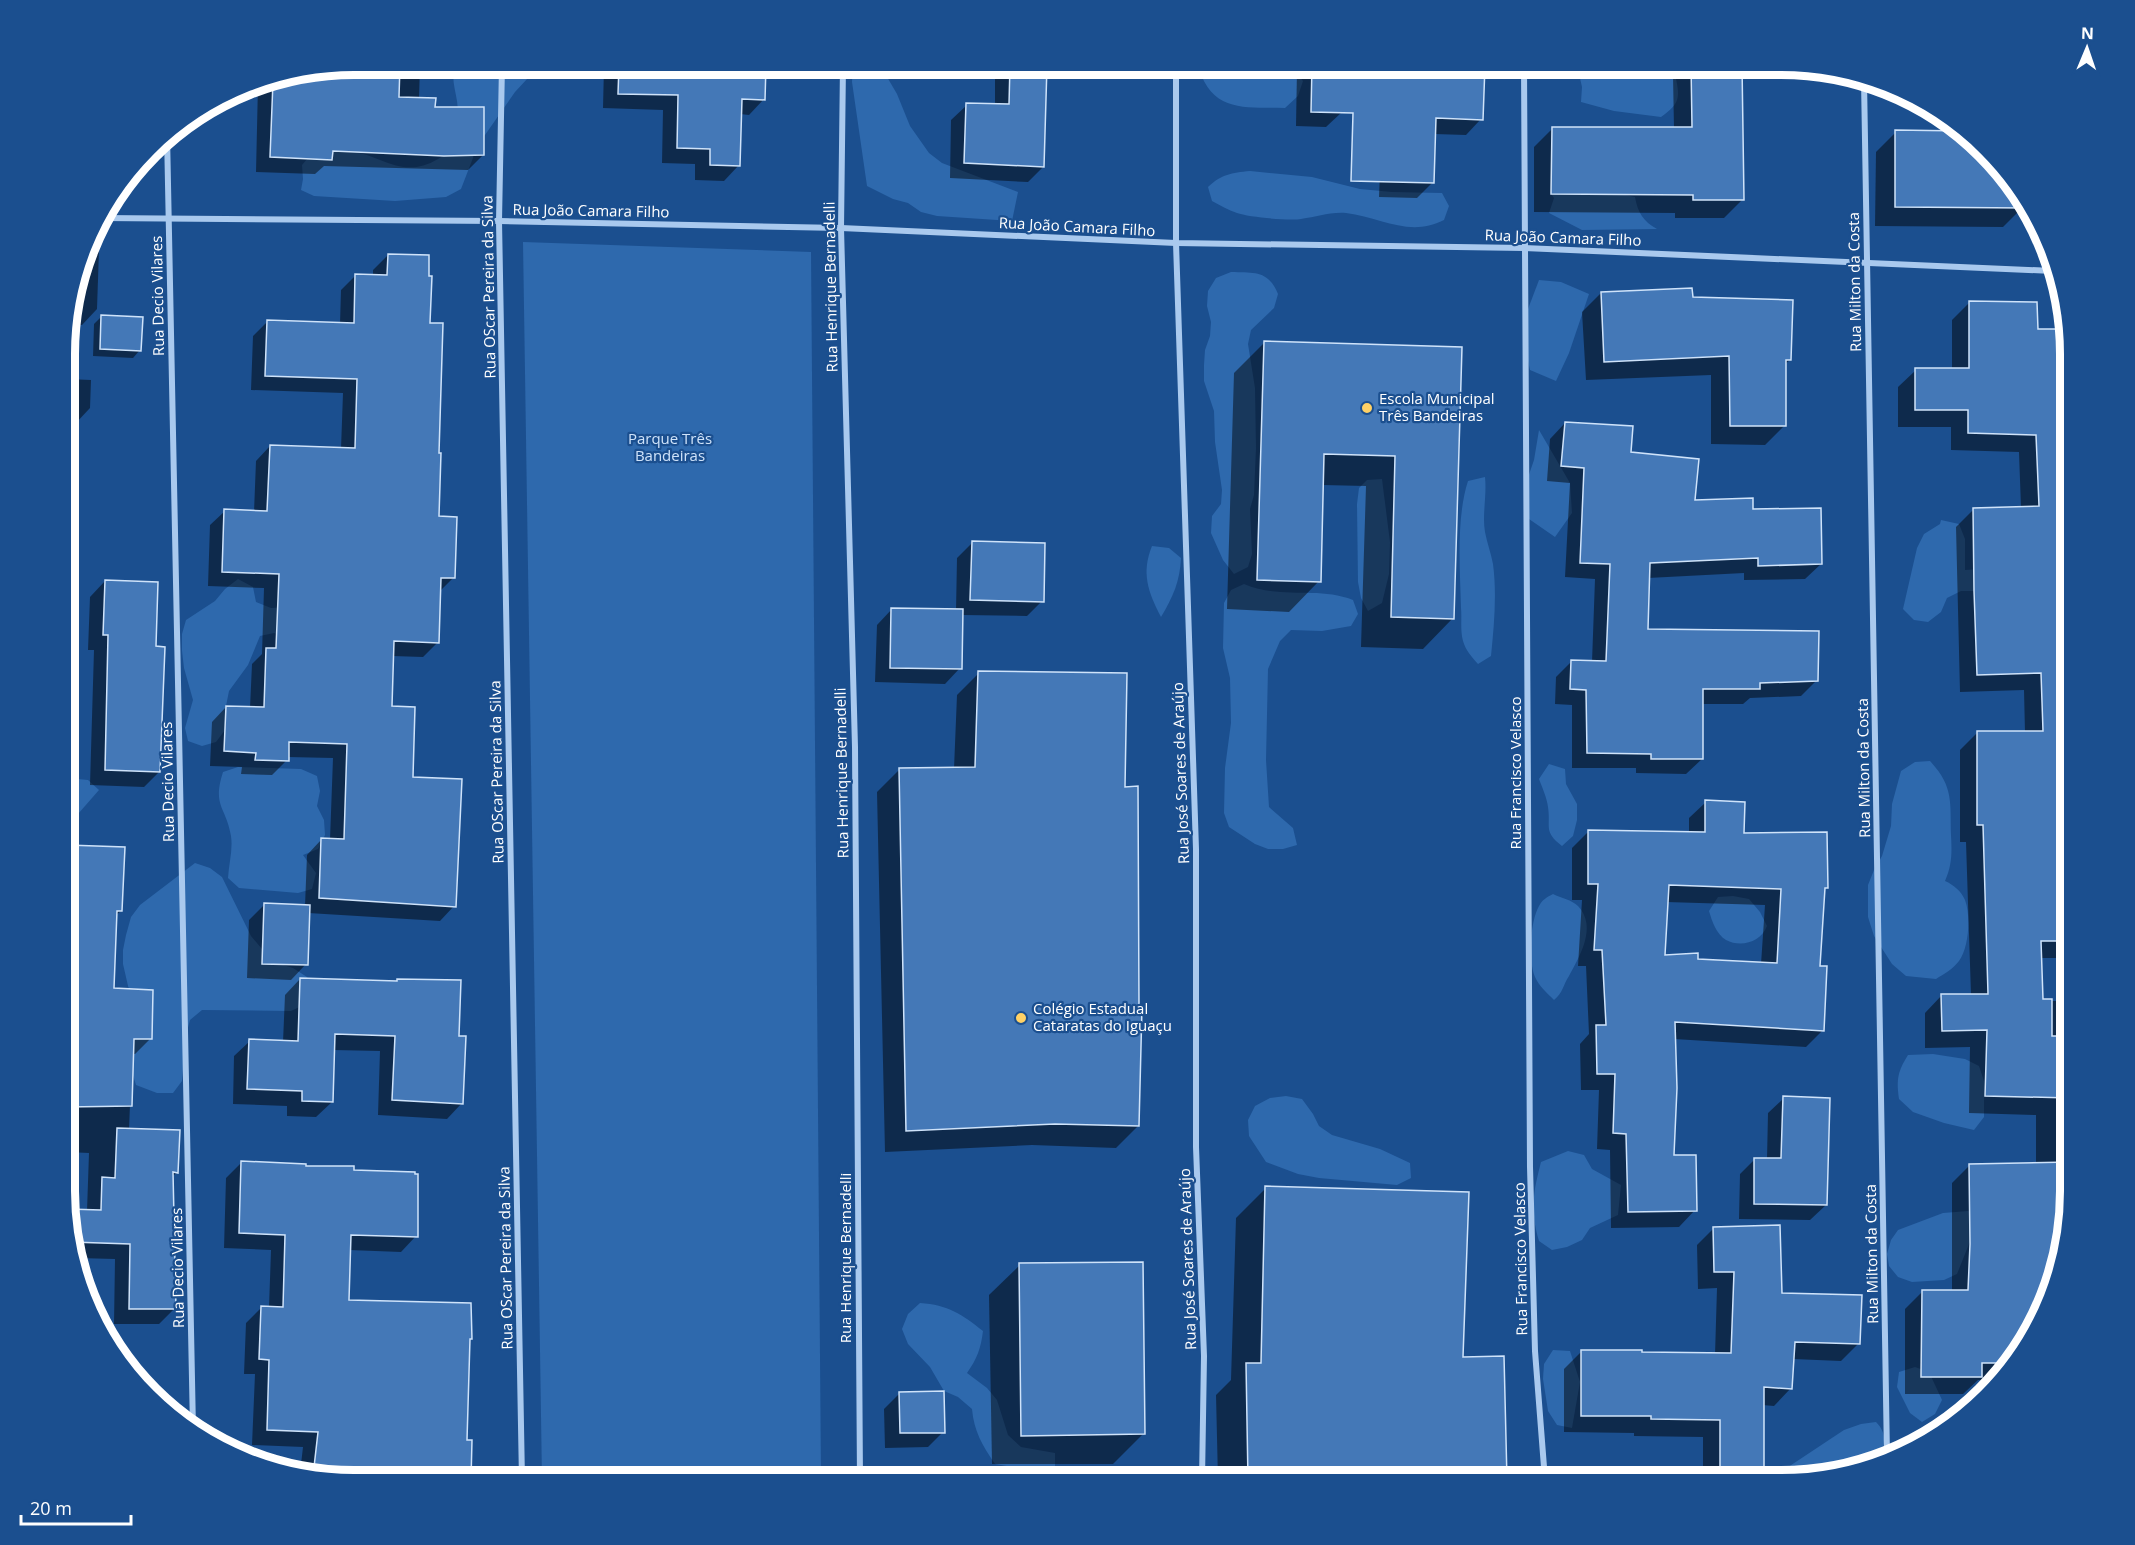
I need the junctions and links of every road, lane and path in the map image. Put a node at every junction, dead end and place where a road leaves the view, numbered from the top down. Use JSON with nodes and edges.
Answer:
{"nodes":[{"id":1,"x":502,"y":75,"type":"edge"},
{"id":2,"x":843,"y":75,"type":"edge"},
{"id":3,"x":1176,"y":75,"type":"edge"},
{"id":4,"x":1524,"y":75,"type":"edge"},
{"id":5,"x":1864,"y":88,"type":"edge"},
{"id":6,"x":167,"y":147,"type":"edge"},
{"id":7,"x":110,"y":218,"type":"edge"},
{"id":8,"x":168,"y":219,"type":"junction"},
{"id":9,"x":499,"y":221,"type":"junction"},
{"id":10,"x":841,"y":228,"type":"junction"},
{"id":11,"x":1176,"y":243,"type":"junction"},
{"id":12,"x":1524,"y":248,"type":"junction"},
{"id":13,"x":1867,"y":262,"type":"junction"},
{"id":14,"x":2047,"y":271,"type":"edge"},
{"id":15,"x":194,"y":1419,"type":"edge"},
{"id":16,"x":1887,"y":1449,"type":"edge"},
{"id":17,"x":522,"y":1470,"type":"edge"},
{"id":18,"x":860,"y":1470,"type":"edge"},
{"id":19,"x":1202,"y":1470,"type":"edge"},
{"id":20,"x":1544,"y":1470,"type":"edge"}],
"edges":[{"from":1,"to":9,"type":"street","name":"Rua OScar Pereira da Silva"},
{"from":2,"to":10,"type":"street","name":"Rua Henrique Bernadelli"},
{"from":3,"to":11,"type":"street","name":"Rua José Soares de Araújo"},
{"from":4,"to":12,"type":"street","name":"Rua Francisco Velasco"},
{"from":5,"to":13,"type":"street","name":"Rua Milton da Costa"},
{"from":6,"to":8,"type":"street","name":"Rua Decio Vilares"},
{"from":7,"to":8,"type":"street","name":"Rua João Camara Filho"},
{"from":8,"to":9,"type":"street","name":"Rua João Camara Filho"},
{"from":8,"to":15,"type":"street","name":"Rua Decio Vilares"},
{"from":9,"to":10,"type":"street","name":"Rua João Camara Filho"},
{"from":9,"to":17,"type":"street","name":"Rua OScar Pereira da Silva"},
{"from":10,"to":11,"type":"street","name":"Rua João Camara Filho"},
{"from":10,"to":18,"type":"street","name":"Rua Henrique Bernadelli"},
{"from":11,"to":12,"type":"street","name":"Rua João Camara Filho"},
{"from":11,"to":19,"type":"street","name":"Rua José Soares de Araújo"},
{"from":12,"to":13,"type":"street","name":"Rua João Camara Filho"},
{"from":12,"to":20,"type":"street","name":"Rua Francisco Velasco"},
{"from":13,"to":14,"type":"street","name":"Rua João Camara Filho"},
{"from":13,"to":16,"type":"street","name":"Rua Milton da Costa"}]}
